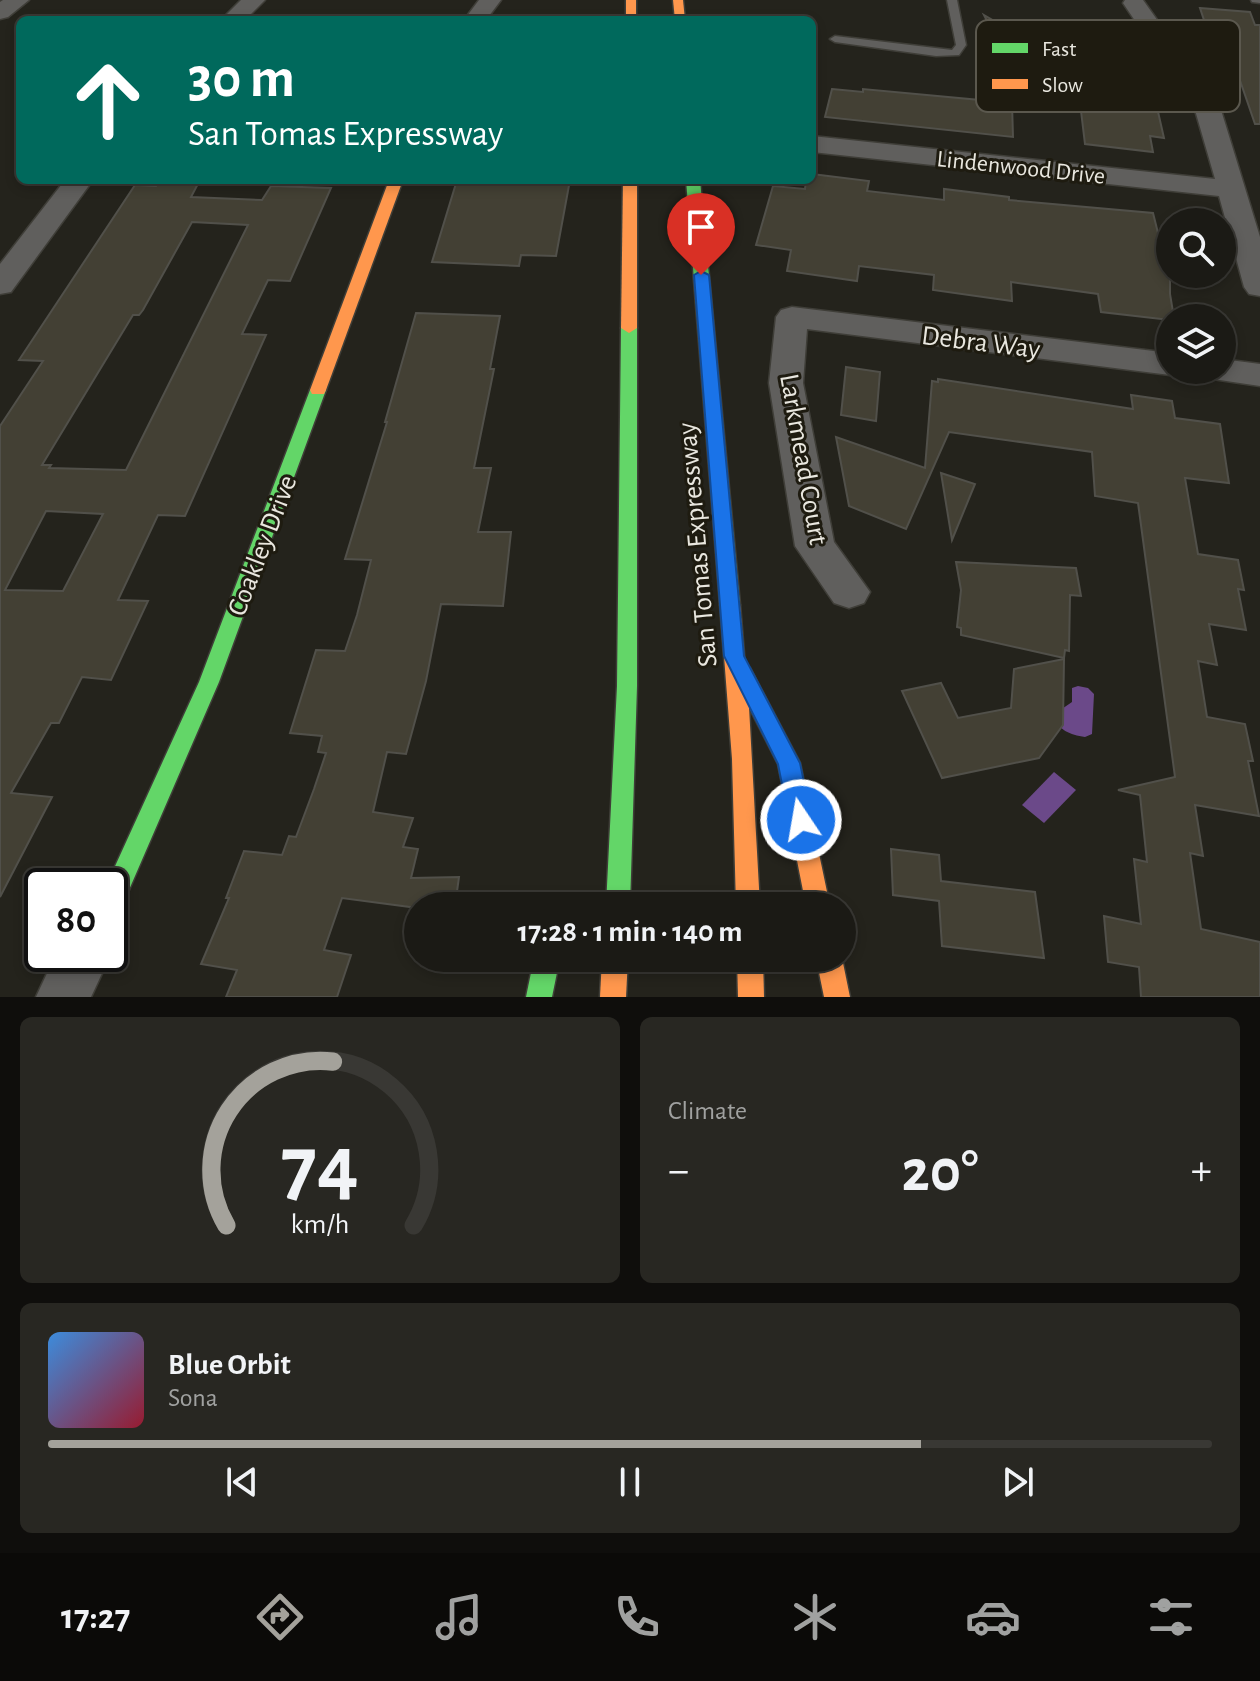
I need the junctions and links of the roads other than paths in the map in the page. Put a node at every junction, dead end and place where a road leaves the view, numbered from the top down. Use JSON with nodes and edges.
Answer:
{"nodes":[{"id":1,"x":18,"y":0,"type":"edge"},
{"id":2,"x":254,"y":0,"type":"edge"},
{"id":3,"x":952,"y":0,"type":"edge"},
{"id":4,"x":1134,"y":3,"type":"dead end"},
{"id":5,"x":0,"y":12,"type":"edge"},
{"id":6,"x":236,"y":16,"type":"edge"},
{"id":7,"x":1147,"y":20,"type":"edge"},
{"id":8,"x":835,"y":39,"type":"dead end"},
{"id":9,"x":1209,"y":112,"type":"edge"},
{"id":10,"x":816,"y":144,"type":"edge"},
{"id":11,"x":76,"y":184,"type":"edge"},
{"id":12,"x":395,"y":184,"type":"edge"},
{"id":13,"x":630,"y":184,"type":"edge"},
{"id":14,"x":693,"y":184,"type":"edge"},
{"id":15,"x":1230,"y":189,"type":"junction"},
{"id":16,"x":0,"y":285,"type":"edge"},
{"id":17,"x":1260,"y":287,"type":"edge"},
{"id":18,"x":792,"y":317,"type":"joint"},
{"id":19,"x":1156,"y":362,"type":"edge"},
{"id":20,"x":1236,"y":372,"type":"edge"},
{"id":21,"x":1260,"y":375,"type":"edge"},
{"id":22,"x":849,"y":592,"type":"dead end"},
{"id":23,"x":734,"y":656,"type":"junction"},
{"id":24,"x":126,"y":868,"type":"edge"},
{"id":25,"x":620,"y":868,"type":"junction"},
{"id":26,"x":602,"y":887,"type":"dead end"},
{"id":27,"x":619,"y":892,"type":"edge"},
{"id":28,"x":748,"y":892,"type":"edge"},
{"id":29,"x":815,"y":892,"type":"edge"},
{"id":30,"x":75,"y":972,"type":"edge"},
{"id":31,"x":544,"y":972,"type":"edge"},
{"id":32,"x":614,"y":972,"type":"edge"},
{"id":33,"x":750,"y":972,"type":"edge"},
{"id":34,"x":832,"y":972,"type":"edge"},
{"id":35,"x":63,"y":997,"type":"edge"},
{"id":36,"x":539,"y":997,"type":"edge"},
{"id":37,"x":613,"y":997,"type":"edge"},
{"id":38,"x":751,"y":997,"type":"edge"},
{"id":39,"x":837,"y":997,"type":"edge"}],
"edges":[{"from":1,"to":5,"type":"street"},
{"from":2,"to":6,"type":"street"},
{"from":3,"to":8,"type":"lane"},
{"from":4,"to":7,"type":"street"},
{"from":9,"to":15,"type":"street"},
{"from":10,"to":15,"type":"street","name":"Lindenwood Drive"},
{"from":11,"to":16,"type":"street"},
{"from":12,"to":24,"type":"main road","name":"Coakley Drive"},
{"from":13,"to":25,"type":"main road","name":"San Tomas Expressway"},
{"from":14,"to":23,"type":"main road","name":"San Tomas Expressway"},
{"from":15,"to":17,"type":"street"},
{"from":18,"to":19,"type":"street","name":"Debra Way"},
{"from":18,"to":22,"type":"street","name":"Larkmead Court"},
{"from":20,"to":21,"type":"street"},
{"from":23,"to":28,"type":"main road","name":"San Tomas Expressway"},
{"from":23,"to":29,"type":"main road"},
{"from":25,"to":26,"type":"main road"},
{"from":25,"to":27,"type":"main road","name":"San Tomas Expressway"},
{"from":30,"to":35,"type":"street"},
{"from":31,"to":36,"type":"main road"},
{"from":32,"to":37,"type":"main road"},
{"from":33,"to":38,"type":"main road"},
{"from":34,"to":39,"type":"main road"}]}
